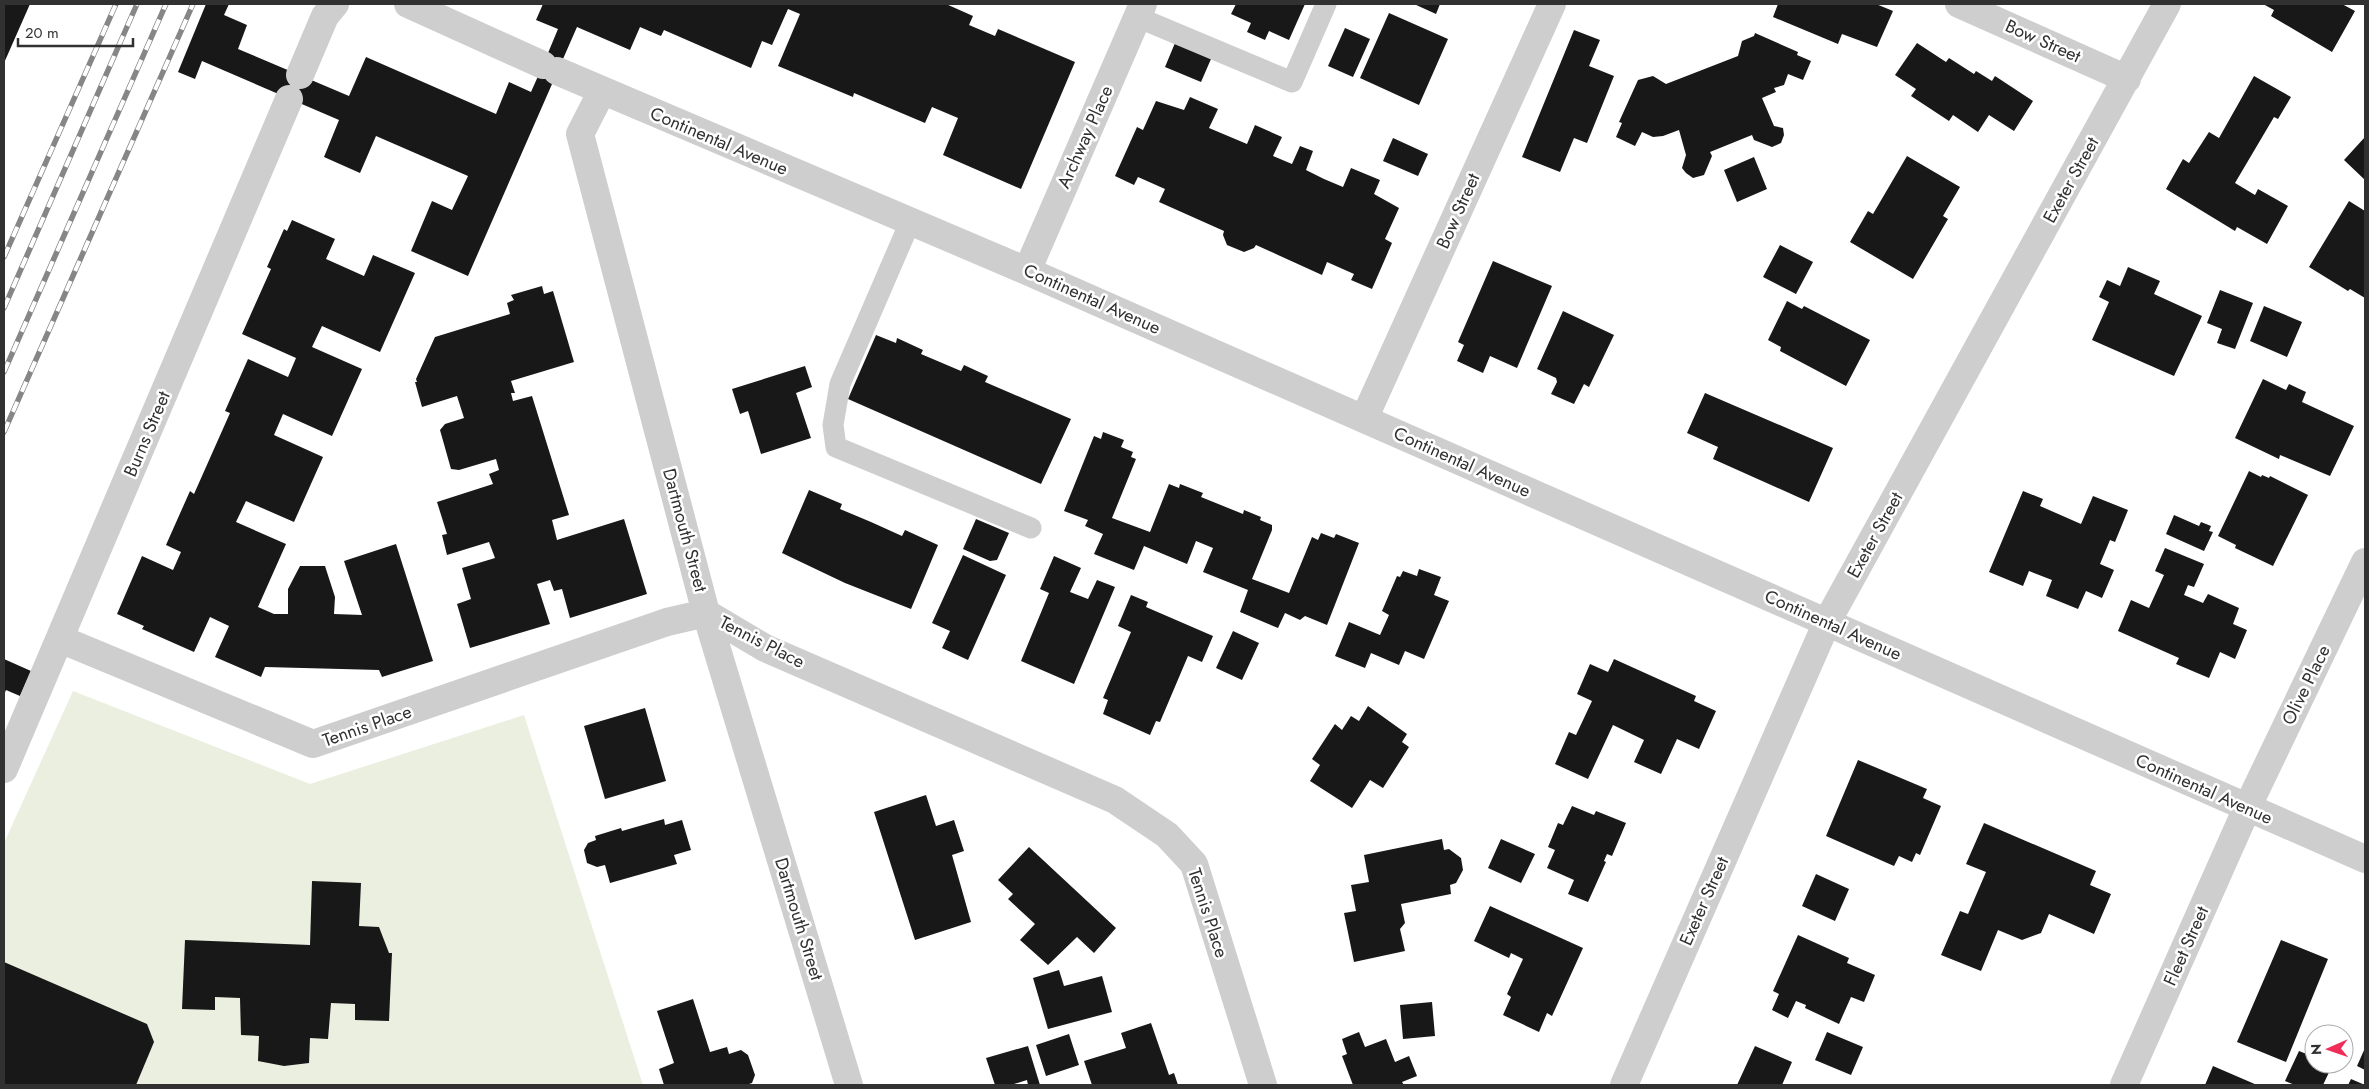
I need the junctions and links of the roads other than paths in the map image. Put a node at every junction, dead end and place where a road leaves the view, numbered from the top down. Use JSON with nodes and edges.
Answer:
{"nodes":[{"id":1,"x":335,"y":4,"type":"edge"},
{"id":2,"x":408,"y":4,"type":"edge"},
{"id":3,"x":1326,"y":4,"type":"edge"},
{"id":4,"x":1552,"y":4,"type":"edge"},
{"id":5,"x":1959,"y":4,"type":"edge"},
{"id":6,"x":2167,"y":4,"type":"edge"},
{"id":7,"x":1140,"y":10,"type":"edge"},
{"id":8,"x":445,"y":12,"type":"edge"},
{"id":9,"x":2127,"y":78,"type":"junction"},
{"id":10,"x":602,"y":91,"type":"junction"},
{"id":11,"x":910,"y":222,"type":"junction"},
{"id":12,"x":1027,"y":271,"type":"junction"},
{"id":13,"x":1364,"y":419,"type":"junction"},
{"id":14,"x":1030,"y":528,"type":"dead end"},
{"id":15,"x":2365,"y":562,"type":"edge"},
{"id":16,"x":706,"y":613,"type":"junction"},
{"id":17,"x":1827,"y":622,"type":"junction"},
{"id":18,"x":60,"y":639,"type":"junction"},
{"id":19,"x":4,"y":769,"type":"edge"},
{"id":20,"x":2247,"y":808,"type":"junction"},
{"id":21,"x":2365,"y":859,"type":"edge"},
{"id":22,"x":849,"y":1085,"type":"edge"},
{"id":23,"x":1263,"y":1085,"type":"edge"},
{"id":24,"x":1624,"y":1085,"type":"edge"},
{"id":25,"x":2124,"y":1085,"type":"edge"}],
"edges":[{"from":1,"to":18,"type":"street","name":"Burns Street"},
{"from":2,"to":8,"type":"street","name":"Continental Avenue"},
{"from":3,"to":7,"type":"lane"},
{"from":4,"to":13,"type":"street","name":"Bow Street"},
{"from":5,"to":9,"type":"street","name":"Bow Street"},
{"from":6,"to":9,"type":"street","name":"Exeter Street"},
{"from":7,"to":12,"type":"street","name":"Archway Place"},
{"from":8,"to":10,"type":"street","name":"Continental Avenue"},
{"from":9,"to":17,"type":"street","name":"Exeter Street"},
{"from":10,"to":11,"type":"street","name":"Continental Avenue"},
{"from":10,"to":16,"type":"street","name":"Dartmouth Street"},
{"from":11,"to":12,"type":"street","name":"Continental Avenue"},
{"from":11,"to":14,"type":"lane"},
{"from":12,"to":13,"type":"street","name":"Continental Avenue"},
{"from":13,"to":17,"type":"street","name":"Continental Avenue"},
{"from":15,"to":20,"type":"street","name":"Olive Place"},
{"from":16,"to":18,"type":"street","name":"Tennis Place"},
{"from":16,"to":22,"type":"street","name":"Dartmouth Street"},
{"from":16,"to":23,"type":"street","name":"Tennis Place"},
{"from":17,"to":20,"type":"street","name":"Continental Avenue"},
{"from":17,"to":24,"type":"street","name":"Exeter Street"},
{"from":18,"to":19,"type":"street","name":"Burns Street"},
{"from":20,"to":21,"type":"street","name":"Continental Avenue"},
{"from":20,"to":25,"type":"street","name":"Fleet Street"}]}
